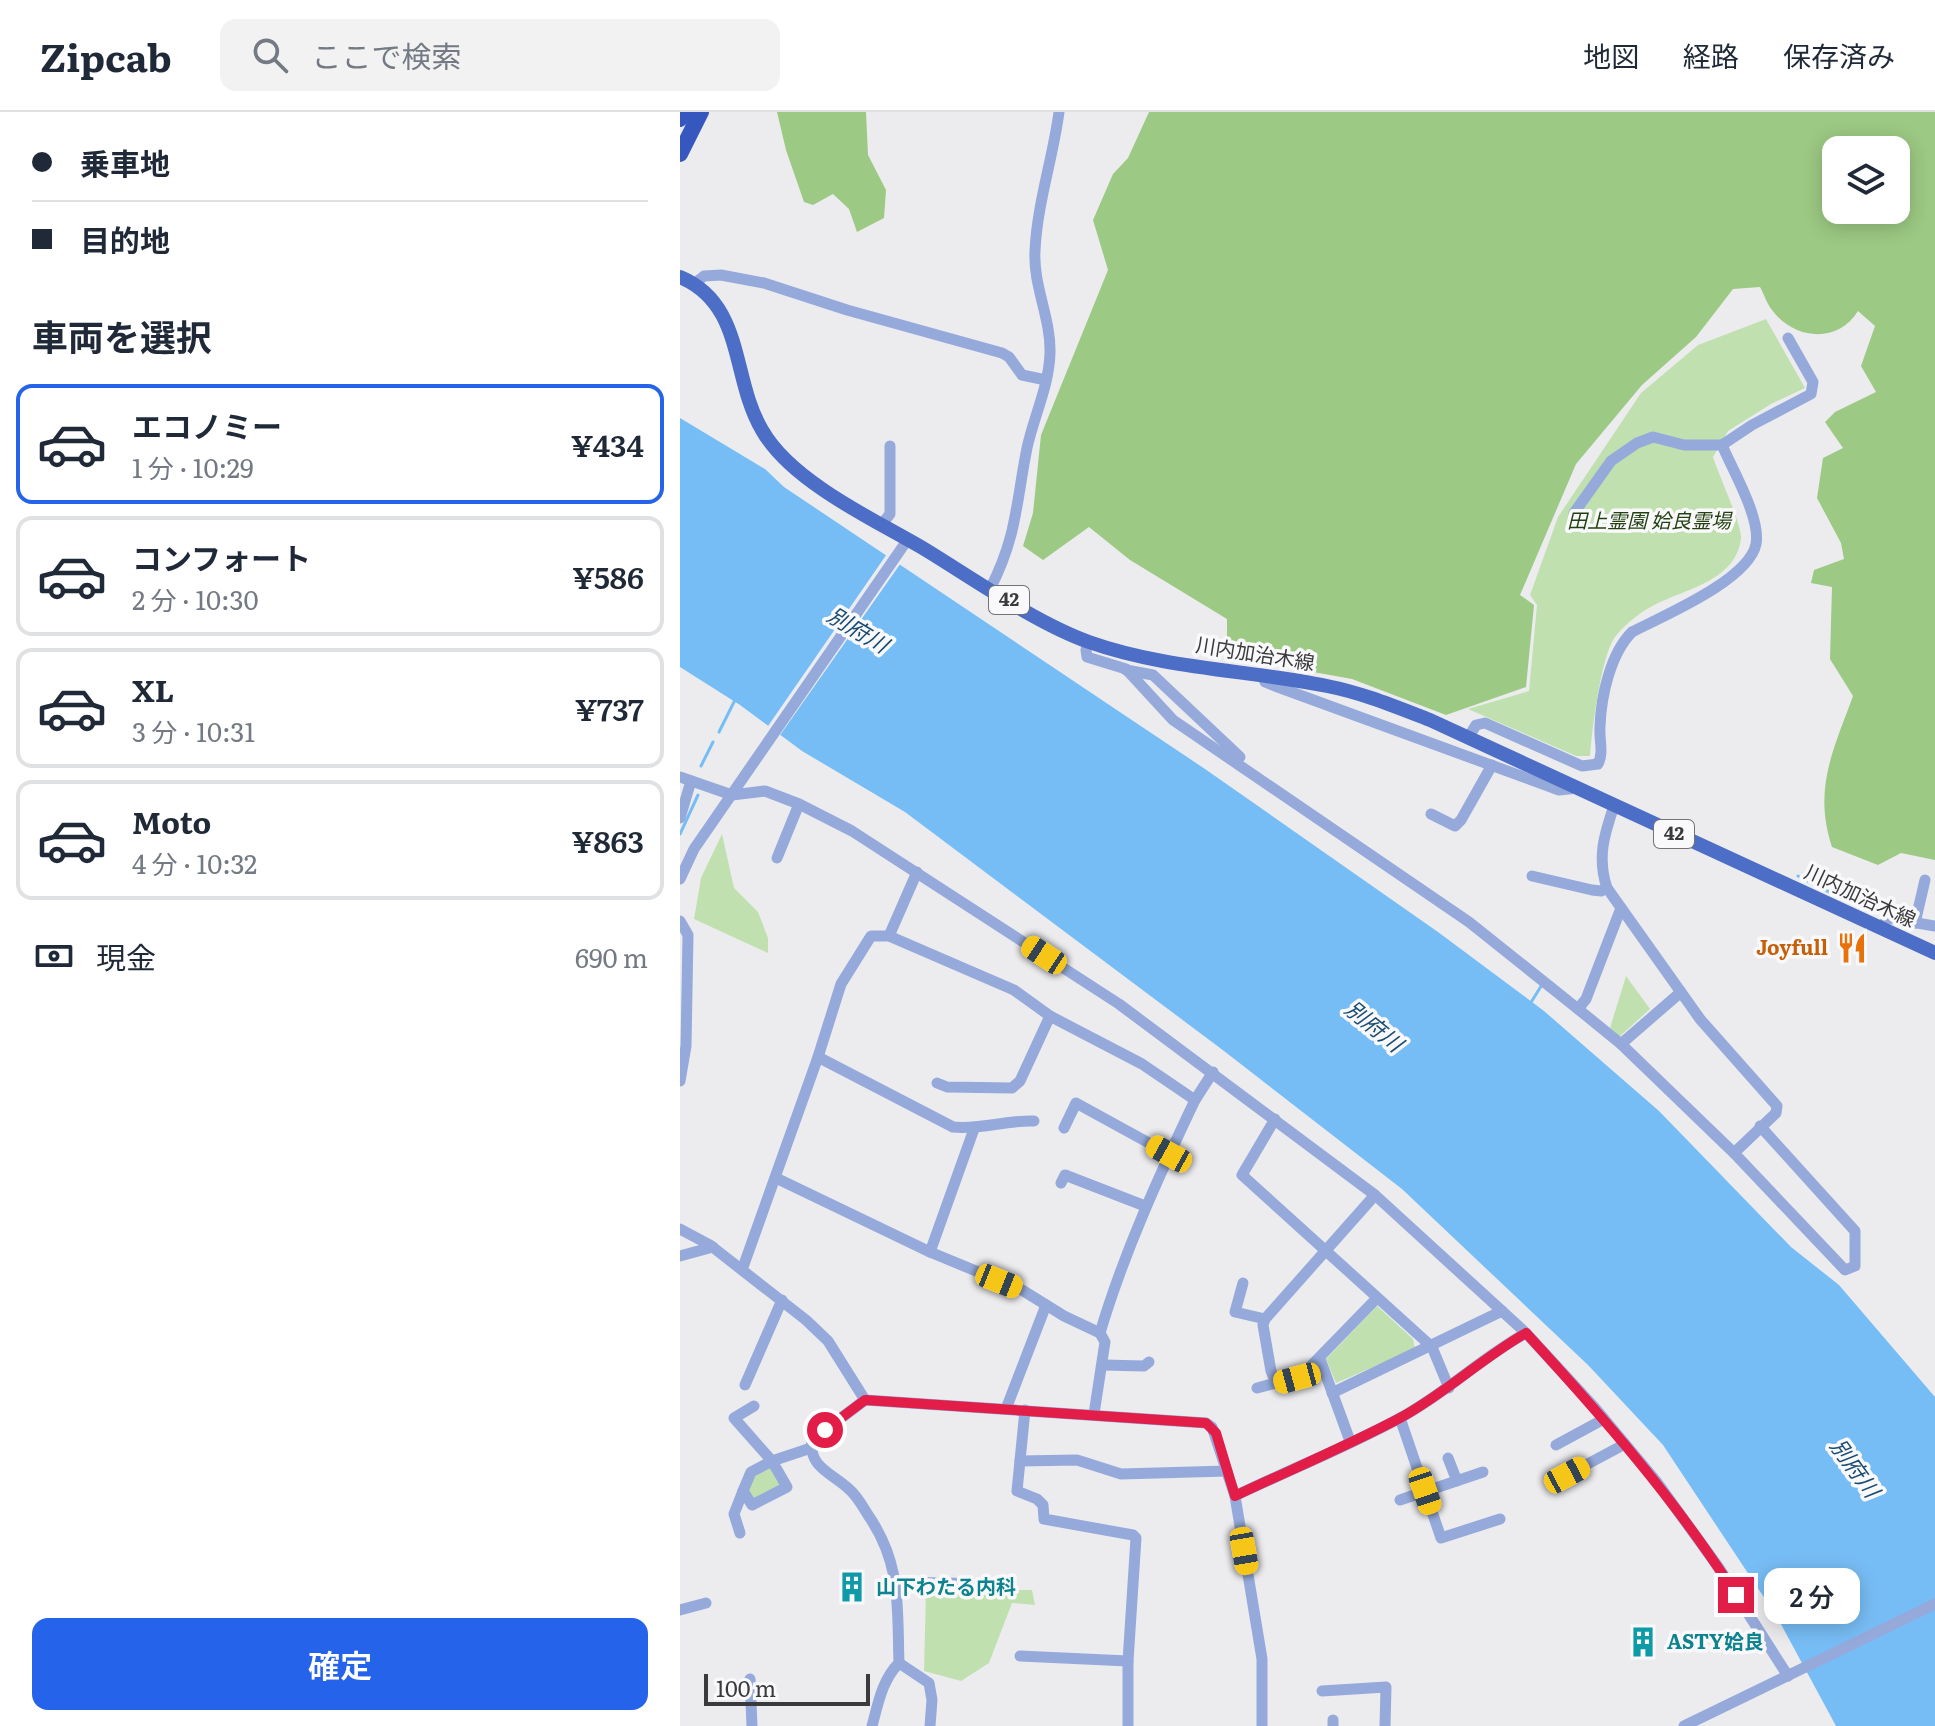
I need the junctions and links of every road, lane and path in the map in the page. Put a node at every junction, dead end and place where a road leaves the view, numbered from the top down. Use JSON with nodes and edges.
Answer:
{"nodes":[{"id":1,"x":684,"y":112,"type":"edge"},
{"id":2,"x":701,"y":112,"type":"edge"},
{"id":3,"x":1059,"y":112,"type":"edge"},
{"id":4,"x":680,"y":119,"type":"edge"},
{"id":5,"x":680,"y":154,"type":"edge"},
{"id":6,"x":687,"y":280,"type":"edge"},
{"id":7,"x":1788,"y":338,"type":"dead end"},
{"id":8,"x":1046,"y":380,"type":"junction"},
{"id":9,"x":1722,"y":445,"type":"junction"},
{"id":10,"x":890,"y":446,"type":"dead end"},
{"id":11,"x":1574,"y":513,"type":"dead end"},
{"id":12,"x":882,"y":524,"type":"junction"},
{"id":13,"x":904,"y":544,"type":"junction"},
{"id":14,"x":990,"y":589,"type":"junction"},
{"id":15,"x":1088,"y":641,"type":"junction"},
{"id":16,"x":1126,"y":669,"type":"junction"},
{"id":17,"x":1262,"y":674,"type":"junction"},
{"id":18,"x":1468,"y":738,"type":"junction"},
{"id":19,"x":1492,"y":765,"type":"junction"},
{"id":20,"x":686,"y":779,"type":"edge"},
{"id":21,"x":1273,"y":781,"type":"dead end"},
{"id":22,"x":1578,"y":788,"type":"junction"},
{"id":23,"x":732,"y":795,"type":"junction"},
{"id":24,"x":799,"y":804,"type":"junction"},
{"id":25,"x":1614,"y":806,"type":"junction"},
{"id":26,"x":1431,"y":814,"type":"dead end"},
{"id":27,"x":680,"y":818,"type":"edge"},
{"id":28,"x":777,"y":858,"type":"dead end"},
{"id":29,"x":917,"y":872,"type":"junction"},
{"id":30,"x":1532,"y":876,"type":"dead end"},
{"id":31,"x":680,"y":879,"type":"edge"},
{"id":32,"x":1925,"y":880,"type":"dead end"},
{"id":33,"x":1607,"y":888,"type":"junction"},
{"id":34,"x":1621,"y":908,"type":"junction"},
{"id":35,"x":1916,"y":919,"type":"junction"},
{"id":36,"x":680,"y":921,"type":"edge"},
{"id":37,"x":1935,"y":926,"type":"edge"},
{"id":38,"x":1881,"y":928,"type":"junction"},
{"id":39,"x":889,"y":936,"type":"junction"},
{"id":40,"x":1935,"y":953,"type":"edge"},
{"id":41,"x":1681,"y":992,"type":"junction"},
{"id":42,"x":1578,"y":1009,"type":"junction"},
{"id":43,"x":1050,"y":1016,"type":"junction"},
{"id":44,"x":1621,"y":1044,"type":"junction"},
{"id":45,"x":818,"y":1057,"type":"junction"},
{"id":46,"x":1213,"y":1072,"type":"junction"},
{"id":47,"x":680,"y":1081,"type":"edge"},
{"id":48,"x":937,"y":1083,"type":"dead end"},
{"id":49,"x":1195,"y":1100,"type":"junction"},
{"id":50,"x":1275,"y":1119,"type":"junction"},
{"id":51,"x":1034,"y":1121,"type":"dead end"},
{"id":52,"x":1760,"y":1126,"type":"junction"},
{"id":53,"x":1064,"y":1128,"type":"dead end"},
{"id":54,"x":974,"y":1129,"type":"junction"},
{"id":55,"x":1734,"y":1153,"type":"junction"},
{"id":56,"x":1169,"y":1154,"type":"junction"},
{"id":57,"x":776,"y":1178,"type":"junction"},
{"id":58,"x":1061,"y":1183,"type":"dead end"},
{"id":59,"x":1375,"y":1195,"type":"junction"},
{"id":60,"x":1145,"y":1206,"type":"junction"},
{"id":61,"x":680,"y":1229,"type":"edge"},
{"id":62,"x":713,"y":1247,"type":"junction"},
{"id":63,"x":1325,"y":1250,"type":"junction"},
{"id":64,"x":930,"y":1252,"type":"junction"},
{"id":65,"x":680,"y":1256,"type":"edge"},
{"id":66,"x":742,"y":1270,"type":"junction"},
{"id":67,"x":1243,"y":1283,"type":"dead end"},
{"id":68,"x":1377,"y":1298,"type":"junction"},
{"id":69,"x":782,"y":1300,"type":"junction"},
{"id":70,"x":1046,"y":1305,"type":"junction"},
{"id":71,"x":1502,"y":1311,"type":"junction"},
{"id":72,"x":1265,"y":1319,"type":"junction"},
{"id":73,"x":1100,"y":1333,"type":"junction"},
{"id":74,"x":1526,"y":1333,"type":"junction"},
{"id":75,"x":1432,"y":1347,"type":"junction"},
{"id":76,"x":1320,"y":1359,"type":"junction"},
{"id":77,"x":1149,"y":1362,"type":"dead end"},
{"id":78,"x":1103,"y":1365,"type":"junction"},
{"id":79,"x":1276,"y":1383,"type":"junction"},
{"id":80,"x":745,"y":1385,"type":"dead end"},
{"id":81,"x":1257,"y":1388,"type":"dead end"},
{"id":82,"x":1449,"y":1388,"type":"junction"},
{"id":83,"x":1332,"y":1393,"type":"junction"},
{"id":84,"x":865,"y":1400,"type":"junction"},
{"id":85,"x":754,"y":1406,"type":"dead end"},
{"id":86,"x":1006,"y":1409,"type":"junction"},
{"id":87,"x":1025,"y":1410,"type":"junction"},
{"id":88,"x":1094,"y":1414,"type":"junction"},
{"id":89,"x":1400,"y":1418,"type":"junction"},
{"id":90,"x":1604,"y":1419,"type":"junction"},
{"id":91,"x":1350,"y":1441,"type":"junction"},
{"id":92,"x":1625,"y":1444,"type":"junction"},
{"id":93,"x":1556,"y":1445,"type":"dead end"},
{"id":94,"x":811,"y":1448,"type":"junction"},
{"id":95,"x":1448,"y":1458,"type":"dead end"},
{"id":96,"x":772,"y":1461,"type":"junction"},
{"id":97,"x":1020,"y":1461,"type":"junction"},
{"id":98,"x":1227,"y":1471,"type":"junction"},
{"id":99,"x":1483,"y":1472,"type":"dead end"},
{"id":100,"x":1567,"y":1475,"type":"dead end"},
{"id":101,"x":1457,"y":1481,"type":"junction"},
{"id":102,"x":743,"y":1491,"type":"junction"},
{"id":103,"x":1425,"y":1491,"type":"junction"},
{"id":104,"x":1235,"y":1496,"type":"junction"},
{"id":105,"x":1400,"y":1500,"type":"dead end"},
{"id":106,"x":1500,"y":1519,"type":"dead end"},
{"id":107,"x":740,"y":1533,"type":"dead end"},
{"id":108,"x":897,"y":1582,"type":"junction"},
{"id":109,"x":990,"y":1584,"type":"dead end"},
{"id":110,"x":706,"y":1603,"type":"dead end"},
{"id":111,"x":1935,"y":1604,"type":"edge"},
{"id":112,"x":680,"y":1610,"type":"edge"},
{"id":113,"x":1020,"y":1656,"type":"dead end"},
{"id":114,"x":1128,"y":1661,"type":"junction"},
{"id":115,"x":899,"y":1663,"type":"junction"},
{"id":116,"x":1788,"y":1676,"type":"junction"},
{"id":117,"x":750,"y":1679,"type":"dead end"},
{"id":118,"x":1322,"y":1691,"type":"dead end"},
{"id":119,"x":752,"y":1726,"type":"edge"},
{"id":120,"x":872,"y":1726,"type":"edge"},
{"id":121,"x":930,"y":1726,"type":"edge"},
{"id":122,"x":1128,"y":1726,"type":"edge"},
{"id":123,"x":1262,"y":1726,"type":"edge"},
{"id":124,"x":1385,"y":1726,"type":"edge"},
{"id":125,"x":1684,"y":1726,"type":"edge"}],
"edges":[{"from":1,"to":4,"type":"highway"},
{"from":2,"to":5,"type":"highway"},
{"from":3,"to":8,"type":"street"},
{"from":6,"to":8,"type":"street"},
{"from":6,"to":12,"type":"main road","name":"川内加治木線","number":"42"},
{"from":7,"to":9,"type":"street"},
{"from":8,"to":14,"type":"street"},
{"from":9,"to":11,"type":"street"},
{"from":9,"to":18,"type":"street"},
{"from":10,"to":12,"type":"street"},
{"from":12,"to":13,"type":"main road","name":"川内加治木線","number":"42"},
{"from":13,"to":14,"type":"main road","name":"川内加治木線","number":"42"},
{"from":13,"to":23,"type":"street"},
{"from":14,"to":15,"type":"main road","name":"川内加治木線","number":"42"},
{"from":15,"to":16,"type":"street"},
{"from":15,"to":17,"type":"main road","name":"川内加治木線","number":"42"},
{"from":16,"to":21,"type":"street"},
{"from":16,"to":42,"type":"street"},
{"from":17,"to":18,"type":"main road","name":"川内加治木線","number":"42"},
{"from":17,"to":19,"type":"street"},
{"from":18,"to":22,"type":"main road","name":"川内加治木線","number":"42"},
{"from":19,"to":22,"type":"street"},
{"from":19,"to":26,"type":"street"},
{"from":20,"to":23,"type":"street"},
{"from":20,"to":27,"type":"street"},
{"from":22,"to":25,"type":"main road","name":"川内加治木線","number":"42"},
{"from":23,"to":24,"type":"street"},
{"from":23,"to":31,"type":"street"},
{"from":24,"to":28,"type":"street"},
{"from":24,"to":29,"type":"street"},
{"from":25,"to":33,"type":"street"},
{"from":25,"to":38,"type":"main road","name":"川内加治木線","number":"42"},
{"from":29,"to":39,"type":"street"},
{"from":29,"to":46,"type":"street"},
{"from":30,"to":33,"type":"street"},
{"from":32,"to":35,"type":"street"},
{"from":33,"to":34,"type":"street"},
{"from":34,"to":41,"type":"street"},
{"from":34,"to":42,"type":"street"},
{"from":35,"to":37,"type":"street"},
{"from":35,"to":38,"type":"street"},
{"from":36,"to":47,"type":"street"},
{"from":38,"to":40,"type":"main road","name":"川内加治木線","number":"42"},
{"from":39,"to":43,"type":"street"},
{"from":39,"to":45,"type":"street"},
{"from":41,"to":44,"type":"street"},
{"from":41,"to":52,"type":"street"},
{"from":42,"to":44,"type":"street"},
{"from":43,"to":48,"type":"street"},
{"from":43,"to":49,"type":"street"},
{"from":44,"to":55,"type":"street"},
{"from":45,"to":54,"type":"street"},
{"from":45,"to":57,"type":"street"},
{"from":46,"to":49,"type":"street"},
{"from":46,"to":50,"type":"street"},
{"from":49,"to":56,"type":"street"},
{"from":50,"to":59,"type":"street"},
{"from":50,"to":63,"type":"street"},
{"from":51,"to":54,"type":"street"},
{"from":52,"to":55,"type":"street"},
{"from":52,"to":55,"type":"street"},
{"from":53,"to":56,"type":"street"},
{"from":54,"to":64,"type":"street"},
{"from":56,"to":60,"type":"street"},
{"from":57,"to":64,"type":"street"},
{"from":57,"to":66,"type":"street"},
{"from":58,"to":60,"type":"street"},
{"from":59,"to":63,"type":"street"},
{"from":59,"to":71,"type":"street"},
{"from":60,"to":73,"type":"street"},
{"from":61,"to":62,"type":"street"},
{"from":62,"to":65,"type":"street"},
{"from":62,"to":66,"type":"street"},
{"from":63,"to":68,"type":"street"},
{"from":63,"to":72,"type":"street"},
{"from":64,"to":70,"type":"street"},
{"from":66,"to":69,"type":"street"},
{"from":67,"to":72,"type":"street"},
{"from":68,"to":75,"type":"street"},
{"from":68,"to":76,"type":"street"},
{"from":69,"to":80,"type":"street"},
{"from":69,"to":84,"type":"street"},
{"from":70,"to":73,"type":"street"},
{"from":70,"to":86,"type":"street"},
{"from":71,"to":74,"type":"street"},
{"from":71,"to":75,"type":"street"},
{"from":72,"to":79,"type":"street"},
{"from":73,"to":78,"type":"street"},
{"from":74,"to":82,"type":"street"},
{"from":74,"to":90,"type":"street"},
{"from":75,"to":82,"type":"street"},
{"from":75,"to":83,"type":"street"},
{"from":76,"to":79,"type":"street"},
{"from":76,"to":83,"type":"street"},
{"from":77,"to":78,"type":"street"},
{"from":78,"to":88,"type":"street"},
{"from":79,"to":81,"type":"street"},
{"from":82,"to":89,"type":"street"},
{"from":83,"to":91,"type":"street"},
{"from":84,"to":86,"type":"street"},
{"from":84,"to":94,"type":"street"},
{"from":85,"to":96,"type":"street"},
{"from":86,"to":87,"type":"street"},
{"from":87,"to":88,"type":"street"},
{"from":87,"to":97,"type":"street"},
{"from":88,"to":98,"type":"street"},
{"from":89,"to":91,"type":"street"},
{"from":89,"to":103,"type":"street"},
{"from":90,"to":92,"type":"street"},
{"from":90,"to":93,"type":"street"},
{"from":91,"to":104,"type":"street"},
{"from":92,"to":100,"type":"street"},
{"from":92,"to":116,"type":"street"},
{"from":94,"to":96,"type":"street"},
{"from":94,"to":108,"type":"street"},
{"from":95,"to":101,"type":"street"},
{"from":96,"to":102,"type":"street"},
{"from":96,"to":102,"type":"street"},
{"from":97,"to":98,"type":"street"},
{"from":97,"to":114,"type":"street"},
{"from":98,"to":104,"type":"street"},
{"from":99,"to":101,"type":"street"},
{"from":101,"to":103,"type":"street"},
{"from":102,"to":107,"type":"street"},
{"from":103,"to":105,"type":"street"},
{"from":103,"to":106,"type":"street"},
{"from":104,"to":123,"type":"street"},
{"from":108,"to":109,"type":"street"},
{"from":108,"to":115,"type":"street"},
{"from":110,"to":112,"type":"street"},
{"from":111,"to":116,"type":"street"},
{"from":113,"to":114,"type":"street"},
{"from":114,"to":122,"type":"street"},
{"from":115,"to":120,"type":"street"},
{"from":115,"to":121,"type":"street"},
{"from":116,"to":125,"type":"street"},
{"from":117,"to":119,"type":"street"},
{"from":118,"to":124,"type":"street"}]}
